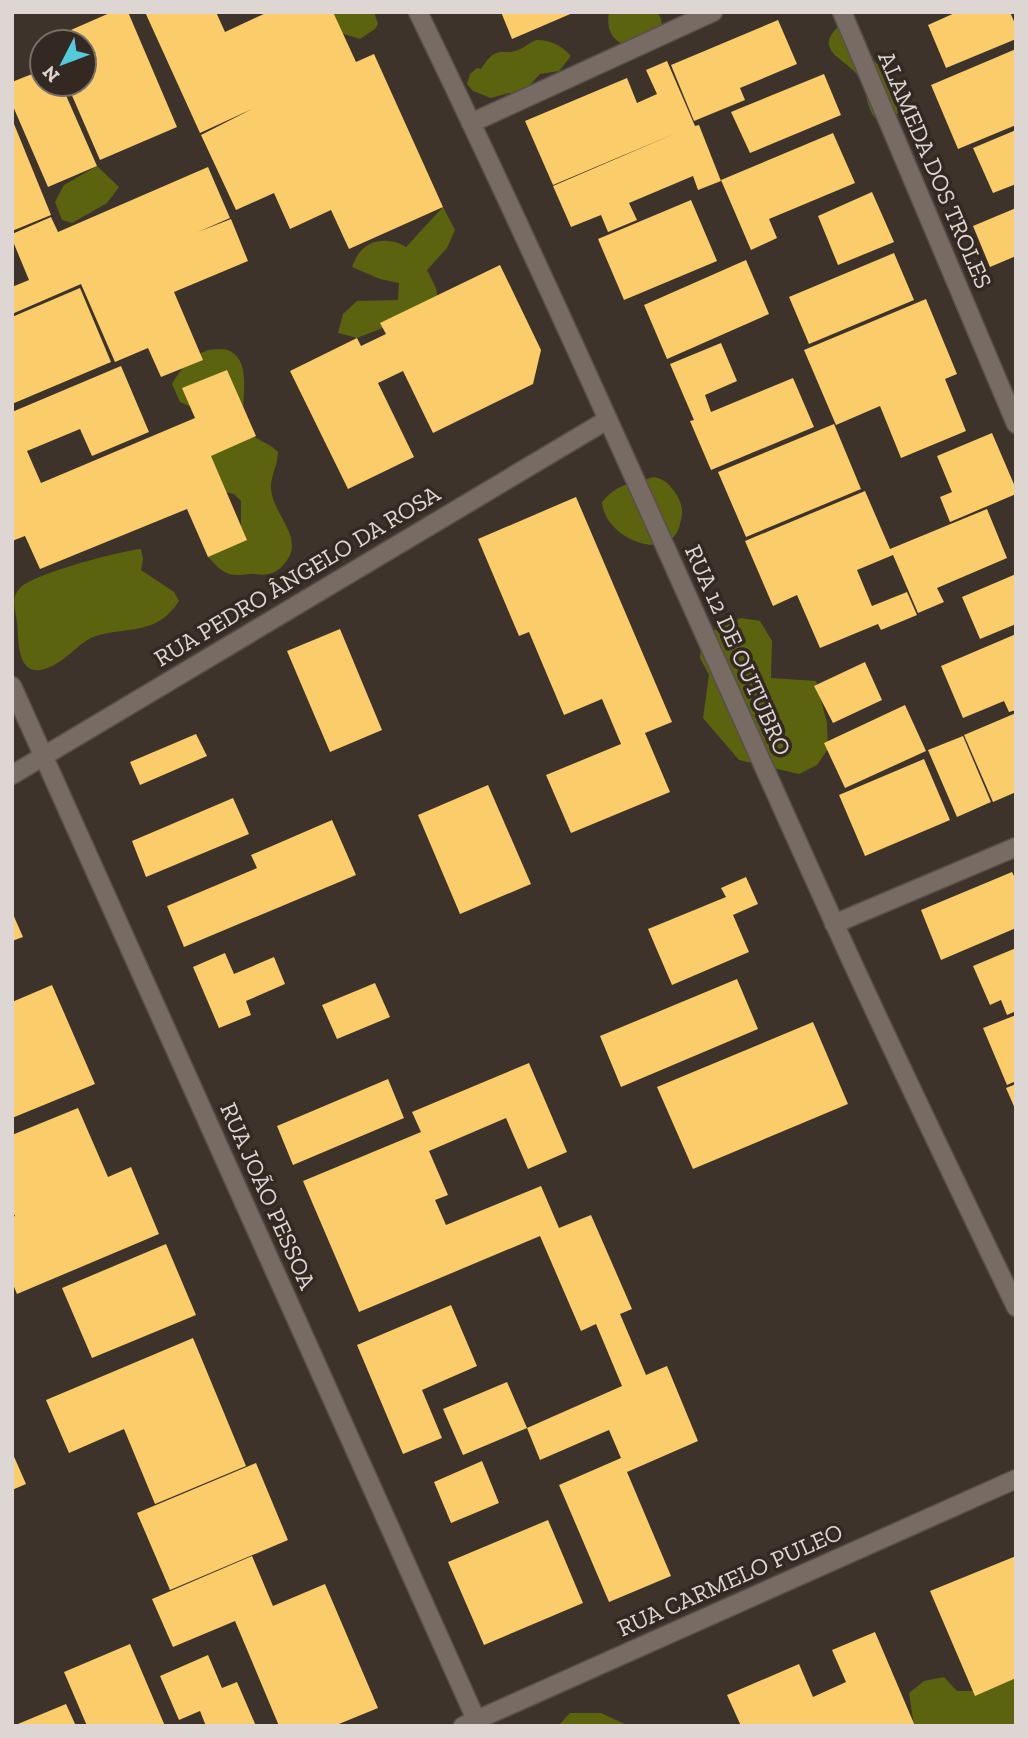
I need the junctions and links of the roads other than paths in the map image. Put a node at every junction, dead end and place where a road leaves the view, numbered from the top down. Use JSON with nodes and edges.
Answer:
{"nodes":[{"id":1,"x":418,"y":12,"type":"edge"},
{"id":2,"x":713,"y":12,"type":"edge"},
{"id":3,"x":842,"y":12,"type":"edge"},
{"id":4,"x":471,"y":122,"type":"junction"},
{"id":5,"x":607,"y":420,"type":"junction"},
{"id":6,"x":1016,"y":424,"type":"edge"},
{"id":7,"x":12,"y":686,"type":"edge"},
{"id":8,"x":44,"y":756,"type":"junction"},
{"id":9,"x":12,"y":775,"type":"edge"},
{"id":10,"x":1016,"y":847,"type":"edge"},
{"id":11,"x":834,"y":923,"type":"junction"},
{"id":12,"x":1016,"y":1307,"type":"edge"},
{"id":13,"x":1016,"y":1479,"type":"edge"},
{"id":14,"x":473,"y":1724,"type":"edge"}],
"edges":[{"from":1,"to":4,"type":"street","name":"RUA 12 DE OUTUBRO"},
{"from":2,"to":4,"type":"street"},
{"from":3,"to":6,"type":"street","name":"ALAMEDA DOS TROLES"},
{"from":4,"to":5,"type":"street","name":"RUA 12 DE OUTUBRO"},
{"from":5,"to":8,"type":"street","name":"RUA PEDRO ÂNGELO DA ROSA"},
{"from":5,"to":11,"type":"street","name":"RUA 12 DE OUTUBRO"},
{"from":7,"to":8,"type":"street","name":"RUA JOÃO PESSOA"},
{"from":8,"to":9,"type":"street","name":"RUA PEDRO ÂNGELO DA ROSA"},
{"from":8,"to":14,"type":"street","name":"RUA JOÃO PESSOA"},
{"from":10,"to":11,"type":"street"},
{"from":11,"to":12,"type":"street","name":"RUA 12 DE OUTUBRO"},
{"from":13,"to":14,"type":"street","name":"RUA CARMELO PULEO"}]}
